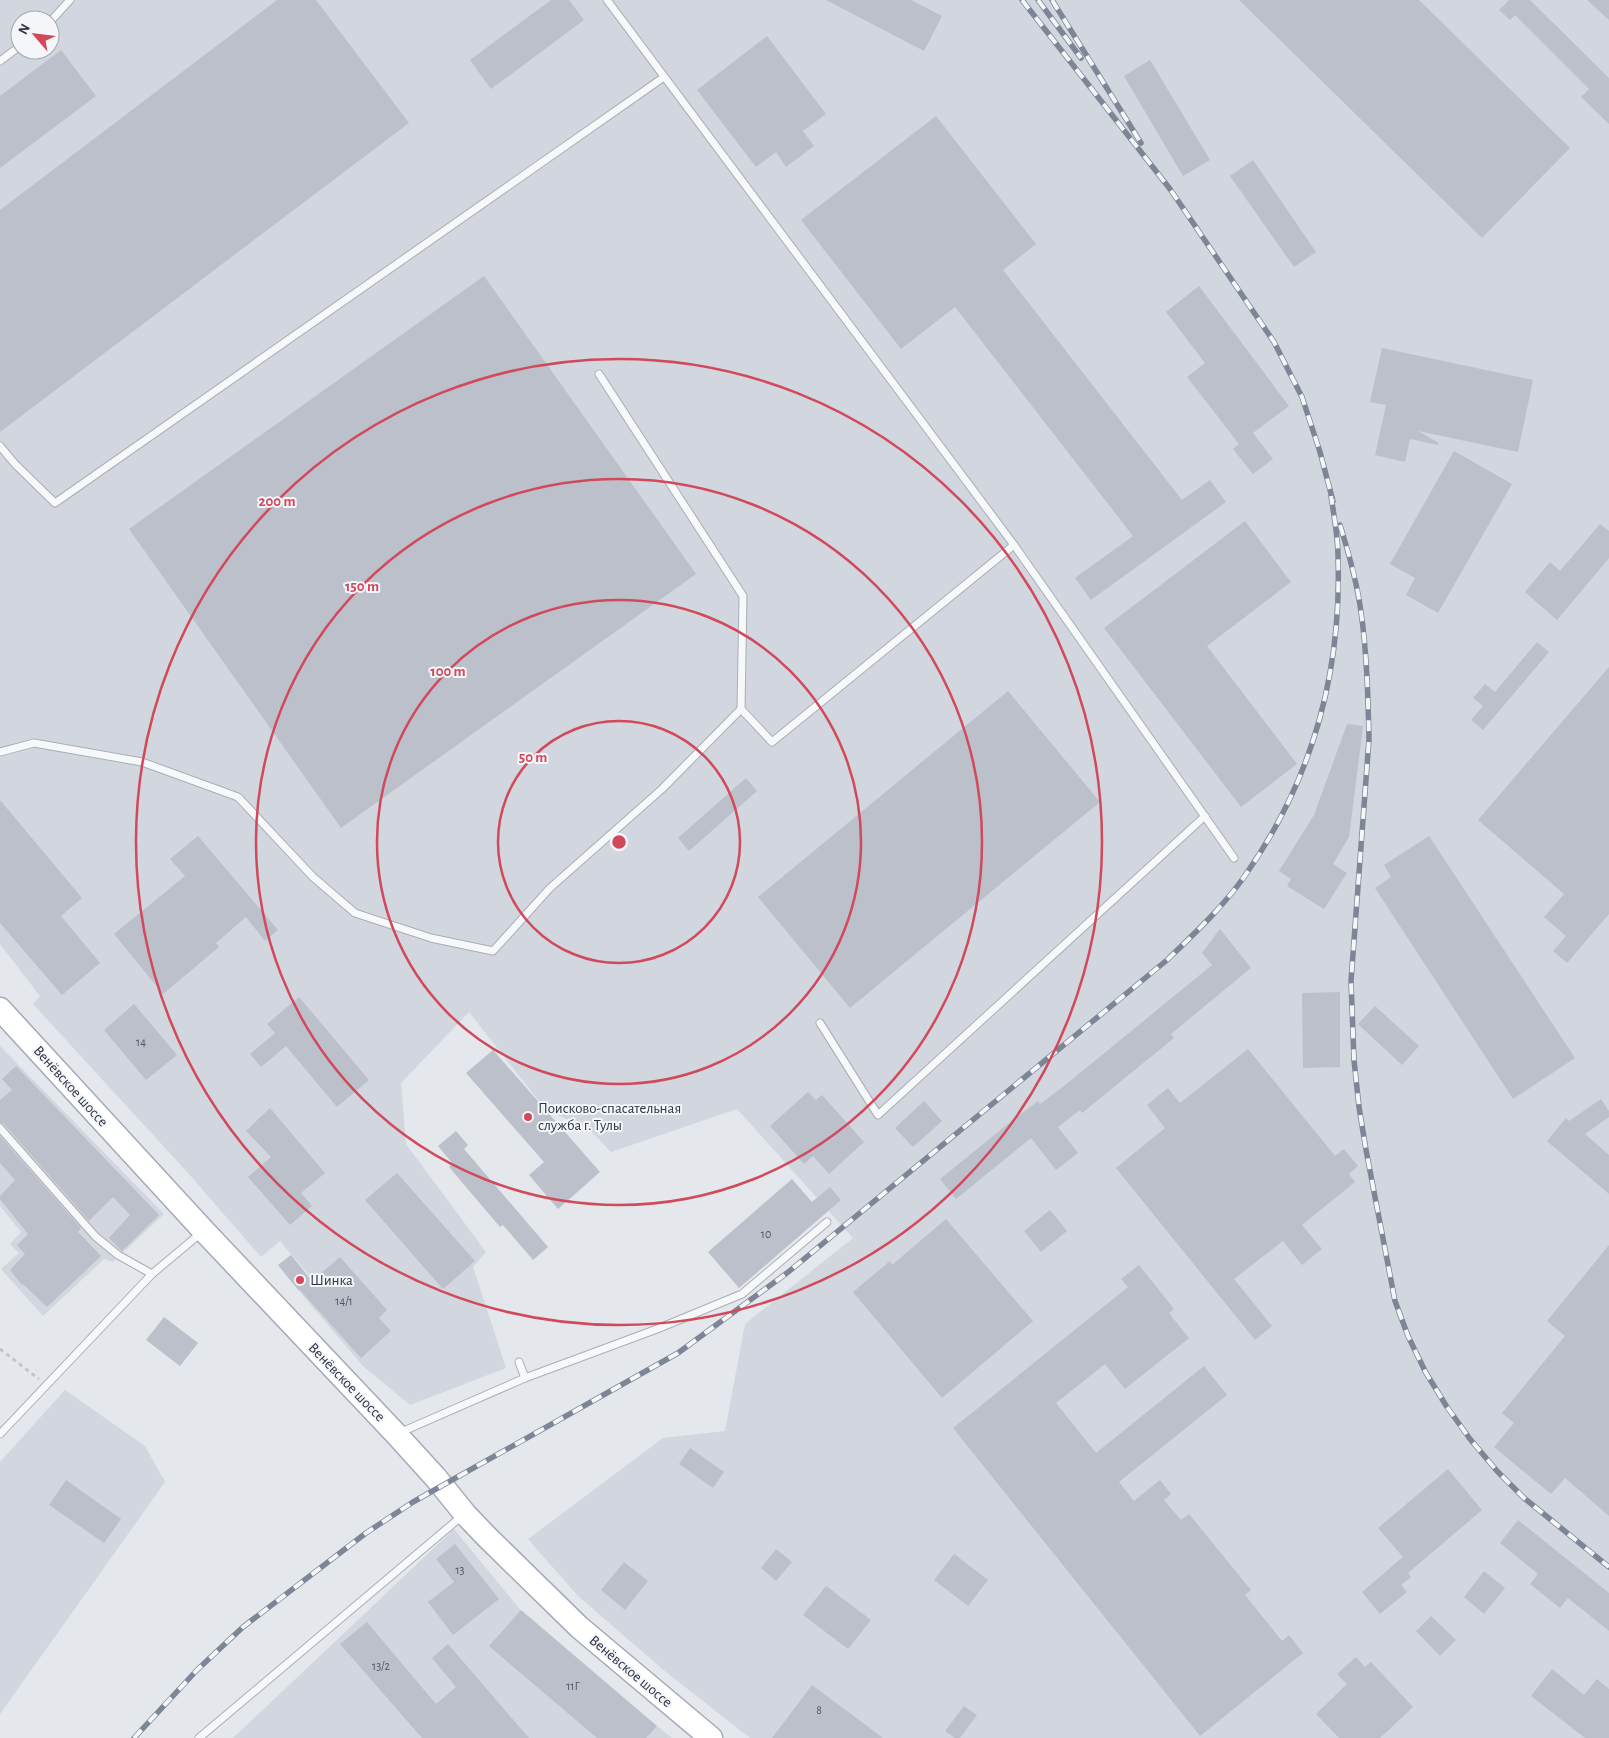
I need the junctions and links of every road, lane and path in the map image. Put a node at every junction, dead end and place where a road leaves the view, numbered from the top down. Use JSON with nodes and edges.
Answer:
{"nodes":[{"id":1,"x":70,"y":0,"type":"edge"},
{"id":2,"x":607,"y":0,"type":"edge"},
{"id":3,"x":60,"y":11,"type":"edge"},
{"id":4,"x":664,"y":77,"type":"junction"},
{"id":5,"x":599,"y":374,"type":"dead end"},
{"id":6,"x":0,"y":446,"type":"edge"},
{"id":7,"x":1014,"y":545,"type":"junction"},
{"id":8,"x":741,"y":709,"type":"junction"},
{"id":9,"x":0,"y":752,"type":"edge"},
{"id":10,"x":1205,"y":816,"type":"junction"},
{"id":11,"x":1234,"y":858,"type":"dead end"},
{"id":12,"x":0,"y":1009,"type":"edge"},
{"id":13,"x":820,"y":1023,"type":"dead end"},
{"id":14,"x":0,"y":1128,"type":"edge"},
{"id":15,"x":828,"y":1222,"type":"dead end"},
{"id":16,"x":204,"y":1231,"type":"junction"},
{"id":17,"x":152,"y":1274,"type":"junction"},
{"id":18,"x":0,"y":1348,"type":"edge"},
{"id":19,"x":519,"y":1362,"type":"dead end"},
{"id":20,"x":524,"y":1378,"type":"junction"},
{"id":21,"x":46,"y":1384,"type":"junction"},
{"id":22,"x":0,"y":1434,"type":"edge"},
{"id":23,"x":396,"y":1434,"type":"junction"},
{"id":24,"x":465,"y":1514,"type":"junction"},
{"id":25,"x":199,"y":1738,"type":"edge"},
{"id":26,"x":712,"y":1738,"type":"edge"}],
"edges":[{"from":1,"to":3,"type":"lane"},
{"from":2,"to":4,"type":"lane"},
{"from":4,"to":6,"type":"lane"},
{"from":4,"to":7,"type":"lane"},
{"from":5,"to":8,"type":"lane"},
{"from":7,"to":8,"type":"lane"},
{"from":7,"to":10,"type":"lane"},
{"from":8,"to":9,"type":"lane"},
{"from":10,"to":11,"type":"lane"},
{"from":10,"to":13,"type":"lane"},
{"from":12,"to":16,"type":"main road","name":"Венёвское шоссе"},
{"from":14,"to":17,"type":"lane"},
{"from":15,"to":20,"type":"lane"},
{"from":16,"to":17,"type":"lane"},
{"from":16,"to":23,"type":"main road","name":"Венёвское шоссе"},
{"from":17,"to":21,"type":"lane"},
{"from":18,"to":21,"type":"path"},
{"from":19,"to":20,"type":"lane"},
{"from":20,"to":23,"type":"lane"},
{"from":21,"to":22,"type":"lane"},
{"from":23,"to":24,"type":"main road","name":"Венёвское шоссе"},
{"from":24,"to":25,"type":"lane"},
{"from":24,"to":26,"type":"main road","name":"Венёвское шоссе"}]}
